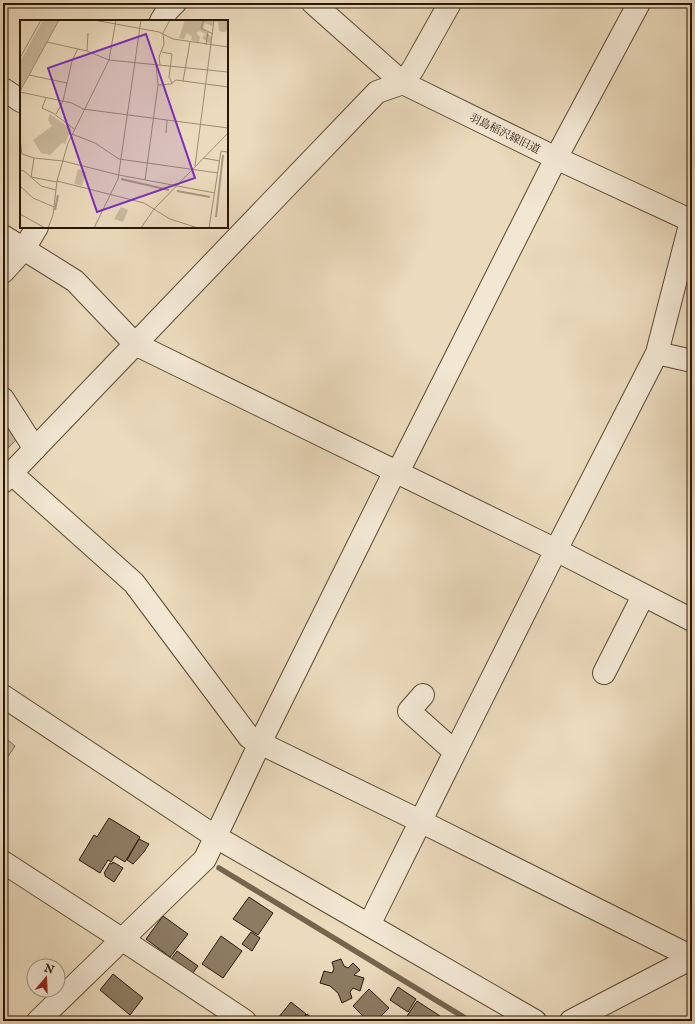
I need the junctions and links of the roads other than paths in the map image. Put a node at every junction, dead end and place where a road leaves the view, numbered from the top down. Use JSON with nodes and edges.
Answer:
{"nodes":[{"id":1,"x":175,"y":3,"type":"edge"},
{"id":2,"x":313,"y":3,"type":"edge"},
{"id":3,"x":450,"y":3,"type":"edge"},
{"id":4,"x":639,"y":3,"type":"edge"},
{"id":5,"x":162,"y":20,"type":"edge"},
{"id":6,"x":403,"y":83,"type":"junction"},
{"id":7,"x":3,"y":89,"type":"edge"},
{"id":8,"x":20,"y":100,"type":"edge"},
{"id":9,"x":556,"y":158,"type":"junction"},
{"id":10,"x":691,"y":221,"type":"edge"},
{"id":11,"x":36,"y":228,"type":"edge"},
{"id":12,"x":3,"y":236,"type":"edge"},
{"id":13,"x":24,"y":249,"type":"junction"},
{"id":14,"x":3,"y":272,"type":"edge"},
{"id":15,"x":135,"y":344,"type":"junction"},
{"id":16,"x":657,"y":353,"type":"junction"},
{"id":17,"x":692,"y":361,"type":"edge"},
{"id":18,"x":3,"y":399,"type":"edge"},
{"id":19,"x":35,"y":449,"type":"junction"},
{"id":20,"x":397,"y":472,"type":"junction"},
{"id":21,"x":7,"y":478,"type":"edge"},
{"id":22,"x":556,"y":550,"type":"junction"},
{"id":23,"x":643,"y":596,"type":"junction"},
{"id":24,"x":692,"y":620,"type":"edge"},
{"id":25,"x":604,"y":673,"type":"dead end"},
{"id":26,"x":423,"y":695,"type":"dead end"},
{"id":27,"x":3,"y":696,"type":"edge"},
{"id":28,"x":260,"y":743,"type":"junction"},
{"id":29,"x":455,"y":752,"type":"junction"},
{"id":30,"x":420,"y":821,"type":"junction"},
{"id":31,"x":216,"y":837,"type":"junction"},
{"id":32,"x":3,"y":862,"type":"edge"},
{"id":33,"x":369,"y":925,"type":"junction"},
{"id":34,"x":123,"y":940,"type":"junction"},
{"id":35,"x":692,"y":958,"type":"edge"},
{"id":36,"x":38,"y":1021,"type":"edge"},
{"id":37,"x":245,"y":1021,"type":"edge"},
{"id":38,"x":534,"y":1021,"type":"edge"},
{"id":39,"x":571,"y":1021,"type":"edge"}],
"edges":[{"from":1,"to":5,"type":"street"},
{"from":2,"to":6,"type":"street","name":"羽島稲沢線旧道"},
{"from":3,"to":6,"type":"street"},
{"from":4,"to":9,"type":"street"},
{"from":6,"to":9,"type":"street","name":"羽島稲沢線旧道"},
{"from":6,"to":15,"type":"street"},
{"from":7,"to":8,"type":"street"},
{"from":9,"to":10,"type":"street","name":"羽島稲沢線旧道"},
{"from":9,"to":20,"type":"street"},
{"from":10,"to":16,"type":"street"},
{"from":11,"to":13,"type":"street"},
{"from":12,"to":13,"type":"street"},
{"from":13,"to":14,"type":"street"},
{"from":13,"to":15,"type":"street"},
{"from":15,"to":19,"type":"street"},
{"from":15,"to":20,"type":"street"},
{"from":16,"to":17,"type":"street"},
{"from":16,"to":22,"type":"street"},
{"from":18,"to":19,"type":"street"},
{"from":19,"to":21,"type":"street"},
{"from":20,"to":22,"type":"street"},
{"from":20,"to":28,"type":"street"},
{"from":21,"to":28,"type":"street"},
{"from":22,"to":23,"type":"street"},
{"from":22,"to":29,"type":"street"},
{"from":23,"to":24,"type":"street"},
{"from":23,"to":25,"type":"street"},
{"from":26,"to":29,"type":"street"},
{"from":27,"to":31,"type":"street"},
{"from":28,"to":30,"type":"street"},
{"from":28,"to":31,"type":"street"},
{"from":29,"to":30,"type":"street"},
{"from":30,"to":33,"type":"street"},
{"from":30,"to":35,"type":"street"},
{"from":31,"to":33,"type":"street"},
{"from":31,"to":34,"type":"street"},
{"from":32,"to":34,"type":"street"},
{"from":33,"to":38,"type":"street"},
{"from":34,"to":36,"type":"street"},
{"from":34,"to":37,"type":"street"},
{"from":35,"to":39,"type":"street"}]}
